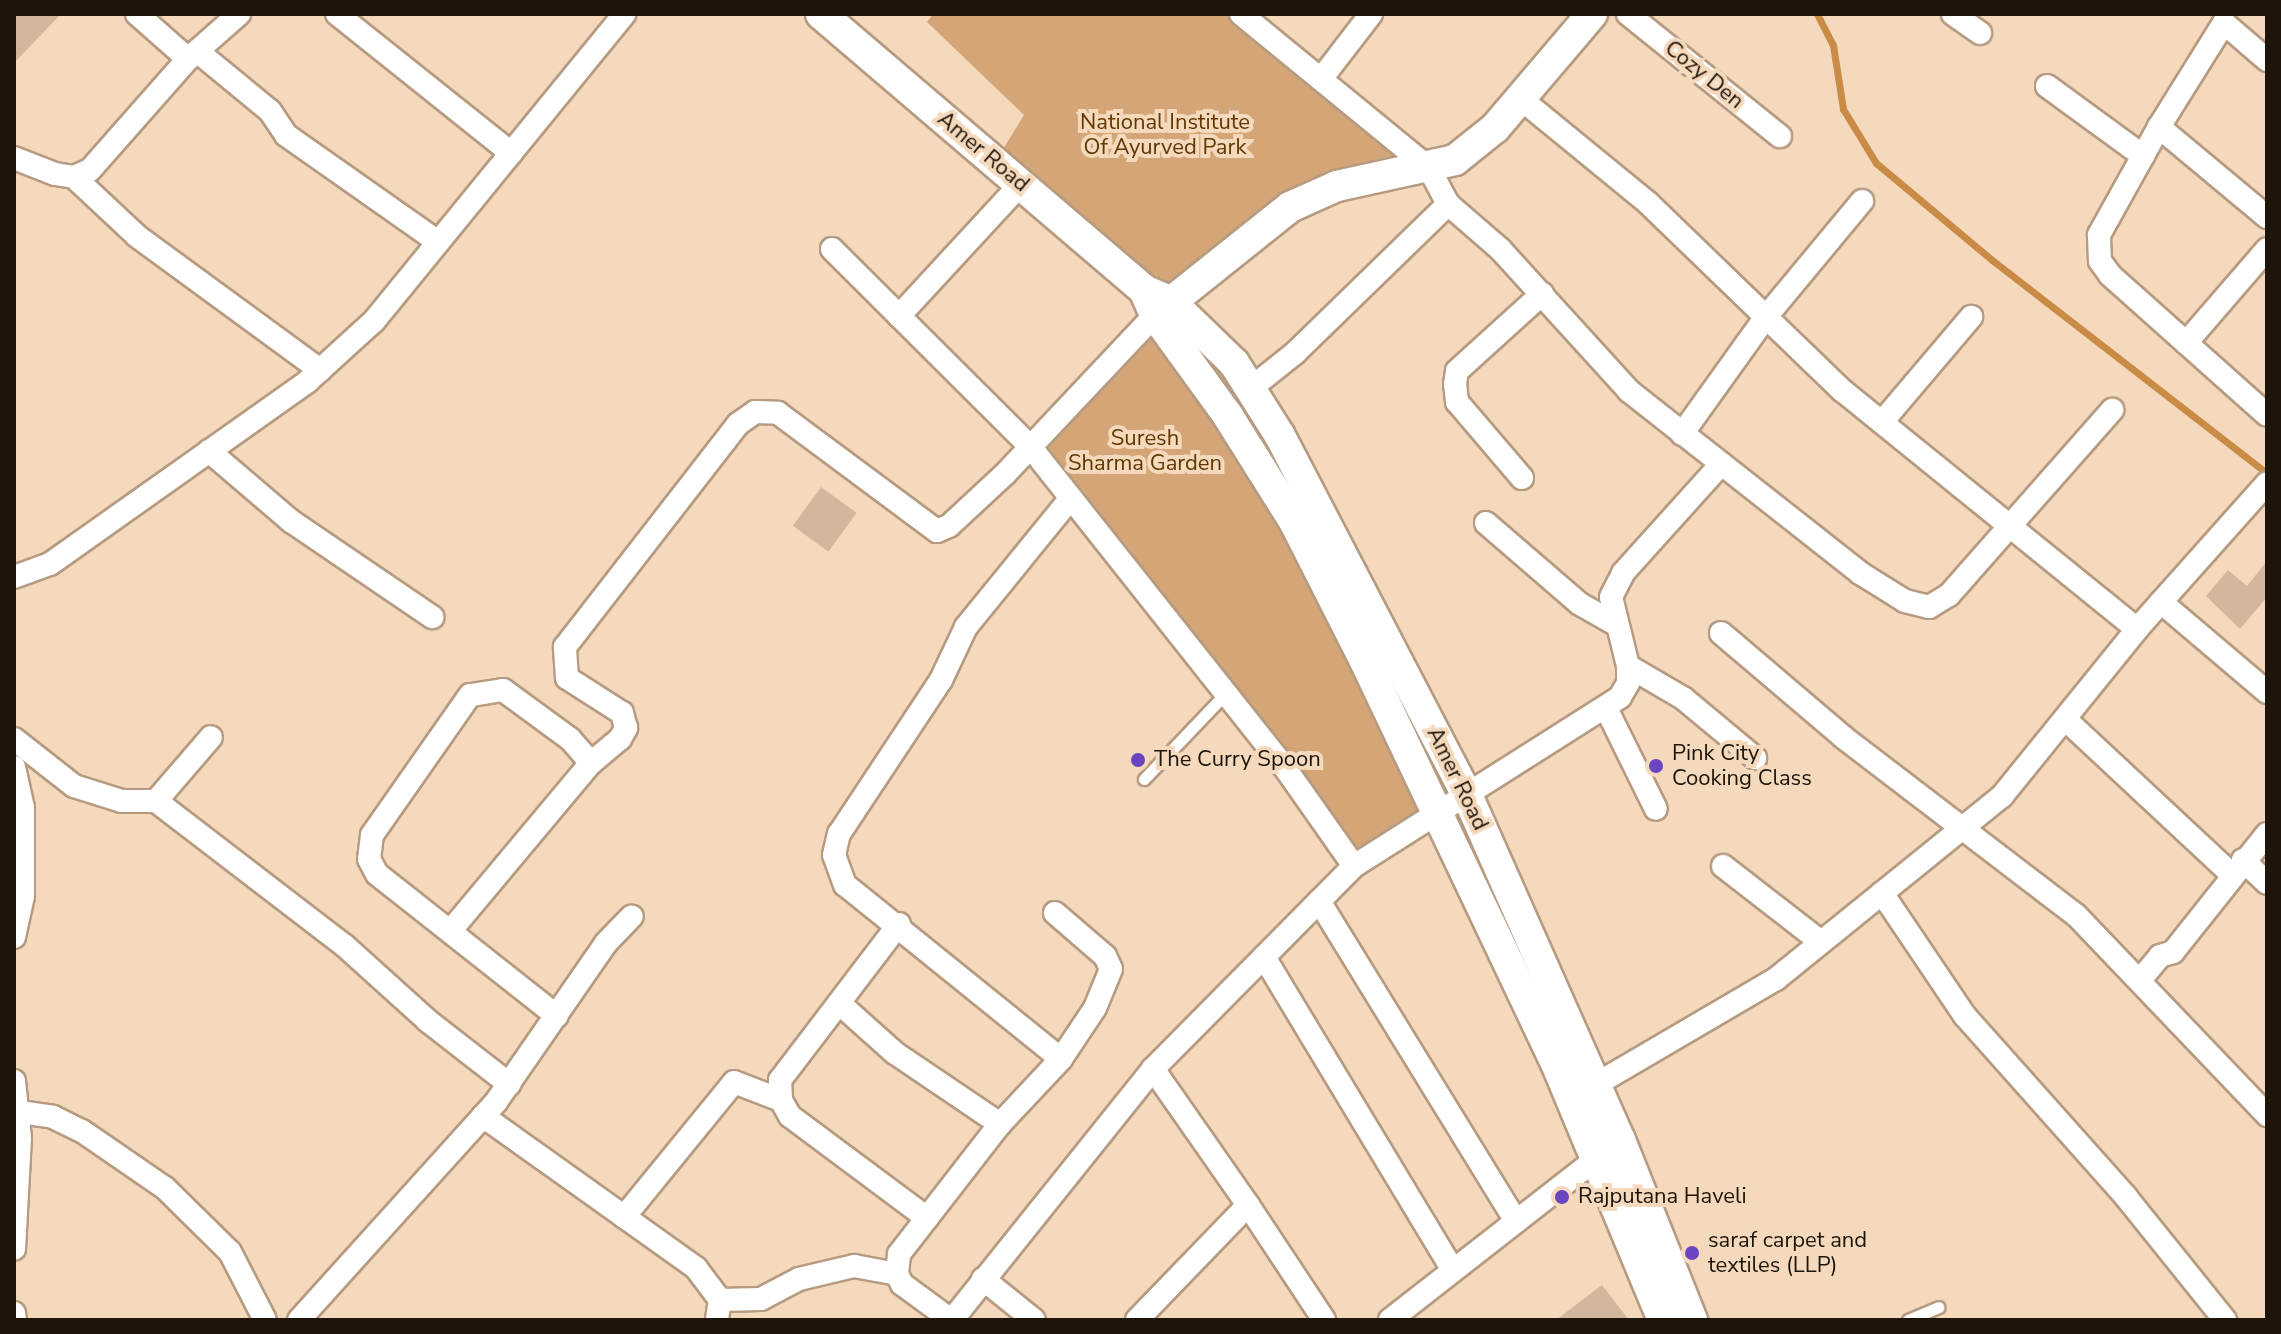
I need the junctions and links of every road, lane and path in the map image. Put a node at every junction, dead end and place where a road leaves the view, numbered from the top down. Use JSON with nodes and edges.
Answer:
{"nodes":[{"id":1,"x":137,"y":14,"type":"edge"},
{"id":2,"x":239,"y":14,"type":"edge"},
{"id":3,"x":337,"y":14,"type":"edge"},
{"id":4,"x":624,"y":14,"type":"edge"},
{"id":5,"x":821,"y":14,"type":"edge"},
{"id":6,"x":1241,"y":14,"type":"edge"},
{"id":7,"x":1371,"y":14,"type":"edge"},
{"id":8,"x":1592,"y":14,"type":"edge"},
{"id":9,"x":1628,"y":14,"type":"edge"},
{"id":10,"x":1953,"y":14,"type":"edge"},
{"id":11,"x":2218,"y":18,"type":"edge"},
{"id":12,"x":1980,"y":33,"type":"dead end"},
{"id":13,"x":192,"y":55,"type":"junction"},
{"id":14,"x":2267,"y":60,"type":"edge"},
{"id":15,"x":1321,"y":79,"type":"junction"},
{"id":16,"x":2047,"y":86,"type":"dead end"},
{"id":17,"x":1521,"y":99,"type":"junction"},
{"id":18,"x":2159,"y":127,"type":"junction"},
{"id":19,"x":1780,"y":136,"type":"dead end"},
{"id":20,"x":511,"y":153,"type":"junction"},
{"id":21,"x":2143,"y":156,"type":"junction"},
{"id":22,"x":14,"y":158,"type":"edge"},
{"id":23,"x":1429,"y":168,"type":"junction"},
{"id":24,"x":74,"y":177,"type":"junction"},
{"id":25,"x":1021,"y":184,"type":"junction"},
{"id":26,"x":1862,"y":201,"type":"dead end"},
{"id":27,"x":1448,"y":204,"type":"junction"},
{"id":28,"x":2267,"y":217,"type":"edge"},
{"id":29,"x":438,"y":242,"type":"junction"},
{"id":30,"x":832,"y":249,"type":"dead end"},
{"id":31,"x":2267,"y":249,"type":"edge"},
{"id":32,"x":1542,"y":294,"type":"junction"},
{"id":33,"x":1157,"y":302,"type":"junction"},
{"id":34,"x":899,"y":316,"type":"junction"},
{"id":35,"x":1971,"y":317,"type":"dead end"},
{"id":36,"x":1765,"y":318,"type":"junction"},
{"id":37,"x":2186,"y":343,"type":"junction"},
{"id":38,"x":320,"y":370,"type":"junction"},
{"id":39,"x":1250,"y":389,"type":"junction"},
{"id":40,"x":2112,"y":410,"type":"dead end"},
{"id":41,"x":2267,"y":415,"type":"edge"},
{"id":42,"x":1882,"y":422,"type":"junction"},
{"id":43,"x":1682,"y":434,"type":"junction"},
{"id":44,"x":1029,"y":445,"type":"junction"},
{"id":45,"x":209,"y":451,"type":"junction"},
{"id":46,"x":1721,"y":464,"type":"junction"},
{"id":47,"x":1522,"y":478,"type":"dead end"},
{"id":48,"x":2261,"y":490,"type":"edge"},
{"id":49,"x":1071,"y":498,"type":"junction"},
{"id":50,"x":1486,"y":523,"type":"dead end"},
{"id":51,"x":2008,"y":524,"type":"junction"},
{"id":52,"x":14,"y":577,"type":"edge"},
{"id":53,"x":2161,"y":602,"type":"junction"},
{"id":54,"x":432,"y":617,"type":"dead end"},
{"id":55,"x":1615,"y":624,"type":"junction"},
{"id":56,"x":2137,"y":629,"type":"junction"},
{"id":57,"x":1721,"y":633,"type":"dead end"},
{"id":58,"x":1628,"y":666,"type":"junction"},
{"id":59,"x":2267,"y":692,"type":"edge"},
{"id":60,"x":1226,"y":693,"type":"junction"},
{"id":61,"x":1607,"y":710,"type":"junction"},
{"id":62,"x":2065,"y":719,"type":"junction"},
{"id":63,"x":211,"y":737,"type":"dead end"},
{"id":64,"x":14,"y":739,"type":"edge"},
{"id":65,"x":1755,"y":758,"type":"dead end"},
{"id":66,"x":591,"y":763,"type":"junction"},
{"id":67,"x":14,"y":767,"type":"edge"},
{"id":68,"x":1144,"y":779,"type":"dead end"},
{"id":69,"x":1467,"y":795,"type":"junction"},
{"id":70,"x":156,"y":801,"type":"junction"},
{"id":71,"x":1656,"y":809,"type":"dead end"},
{"id":72,"x":1439,"y":812,"type":"junction"},
{"id":73,"x":1963,"y":828,"type":"junction"},
{"id":74,"x":2267,"y":834,"type":"edge"},
{"id":75,"x":18,"y":848,"type":"edge"},
{"id":76,"x":1354,"y":866,"type":"junction"},
{"id":77,"x":1723,"y":866,"type":"dead end"},
{"id":78,"x":2237,"y":867,"type":"junction"},
{"id":79,"x":2267,"y":883,"type":"edge"},
{"id":80,"x":1882,"y":893,"type":"junction"},
{"id":81,"x":1319,"y":901,"type":"junction"},
{"id":82,"x":1055,"y":913,"type":"dead end"},
{"id":83,"x":632,"y":916,"type":"dead end"},
{"id":84,"x":899,"y":924,"type":"junction"},
{"id":85,"x":452,"y":929,"type":"junction"},
{"id":86,"x":14,"y":937,"type":"edge"},
{"id":87,"x":1821,"y":942,"type":"junction"},
{"id":88,"x":1264,"y":957,"type":"junction"},
{"id":89,"x":2140,"y":980,"type":"junction"},
{"id":90,"x":839,"y":1003,"type":"junction"},
{"id":91,"x":557,"y":1016,"type":"junction"},
{"id":92,"x":1061,"y":1059,"type":"junction"},
{"id":93,"x":1153,"y":1069,"type":"junction"},
{"id":94,"x":14,"y":1081,"type":"edge"},
{"id":95,"x":509,"y":1084,"type":"junction"},
{"id":96,"x":1595,"y":1085,"type":"junction"},
{"id":97,"x":781,"y":1100,"type":"junction"},
{"id":98,"x":19,"y":1112,"type":"junction"},
{"id":99,"x":2267,"y":1115,"type":"edge"},
{"id":100,"x":483,"y":1116,"type":"junction"},
{"id":101,"x":1000,"y":1124,"type":"junction"},
{"id":102,"x":1609,"y":1148,"type":"junction"},
{"id":103,"x":1248,"y":1205,"type":"junction"},
{"id":104,"x":624,"y":1217,"type":"junction"},
{"id":105,"x":927,"y":1218,"type":"junction"},
{"id":106,"x":1516,"y":1221,"type":"junction"},
{"id":107,"x":14,"y":1249,"type":"edge"},
{"id":108,"x":1453,"y":1270,"type":"junction"},
{"id":109,"x":897,"y":1274,"type":"junction"},
{"id":110,"x":983,"y":1279,"type":"junction"},
{"id":111,"x":1938,"y":1307,"type":"dead end"},
{"id":112,"x":719,"y":1310,"type":"edge"},
{"id":113,"x":14,"y":1313,"type":"edge"},
{"id":114,"x":15,"y":1320,"type":"edge"},
{"id":115,"x":265,"y":1320,"type":"edge"},
{"id":116,"x":299,"y":1320,"type":"edge"},
{"id":117,"x":951,"y":1320,"type":"edge"},
{"id":118,"x":1034,"y":1320,"type":"edge"},
{"id":119,"x":1137,"y":1320,"type":"edge"},
{"id":120,"x":1324,"y":1320,"type":"edge"},
{"id":121,"x":1390,"y":1320,"type":"edge"},
{"id":122,"x":1663,"y":1320,"type":"edge"},
{"id":123,"x":1692,"y":1320,"type":"edge"},
{"id":124,"x":1908,"y":1320,"type":"edge"},
{"id":125,"x":2225,"y":1320,"type":"edge"}],
"edges":[{"from":1,"to":13,"type":"street"},
{"from":2,"to":13,"type":"street"},
{"from":3,"to":20,"type":"street"},
{"from":4,"to":20,"type":"street"},
{"from":5,"to":25,"type":"main road","name":"Amer Road"},
{"from":6,"to":15,"type":"street"},
{"from":7,"to":15,"type":"street"},
{"from":8,"to":17,"type":"main road"},
{"from":9,"to":19,"type":"street","name":"Cozy Den"},
{"from":10,"to":12,"type":"street"},
{"from":11,"to":14,"type":"street"},
{"from":11,"to":18,"type":"street"},
{"from":13,"to":24,"type":"street"},
{"from":13,"to":29,"type":"street"},
{"from":15,"to":23,"type":"street"},
{"from":16,"to":21,"type":"street"},
{"from":17,"to":23,"type":"main road"},
{"from":17,"to":36,"type":"street"},
{"from":18,"to":21,"type":"street"},
{"from":18,"to":28,"type":"street"},
{"from":20,"to":29,"type":"street"},
{"from":21,"to":37,"type":"street"},
{"from":22,"to":24,"type":"street"},
{"from":23,"to":27,"type":"street"},
{"from":23,"to":33,"type":"main road"},
{"from":24,"to":38,"type":"street"},
{"from":25,"to":33,"type":"main road","name":"Amer Road"},
{"from":25,"to":34,"type":"street"},
{"from":26,"to":36,"type":"street"},
{"from":27,"to":32,"type":"street"},
{"from":27,"to":39,"type":"street"},
{"from":29,"to":38,"type":"street"},
{"from":30,"to":34,"type":"street"},
{"from":31,"to":37,"type":"street"},
{"from":32,"to":43,"type":"street"},
{"from":32,"to":47,"type":"street"},
{"from":33,"to":39,"type":"main road","name":"Amer Road"},
{"from":33,"to":44,"type":"street"},
{"from":33,"to":72,"type":"main road","name":"Amer Road"},
{"from":34,"to":44,"type":"street"},
{"from":35,"to":42,"type":"street"},
{"from":36,"to":42,"type":"street"},
{"from":36,"to":43,"type":"street"},
{"from":37,"to":41,"type":"street"},
{"from":38,"to":45,"type":"street"},
{"from":39,"to":69,"type":"main road","name":"Amer Road"},
{"from":40,"to":51,"type":"street"},
{"from":42,"to":51,"type":"street"},
{"from":43,"to":46,"type":"street"},
{"from":44,"to":49,"type":"street"},
{"from":44,"to":66,"type":"street"},
{"from":45,"to":52,"type":"street"},
{"from":45,"to":54,"type":"street"},
{"from":46,"to":51,"type":"street"},
{"from":46,"to":55,"type":"street"},
{"from":48,"to":53,"type":"street"},
{"from":49,"to":60,"type":"street"},
{"from":49,"to":84,"type":"street"},
{"from":50,"to":55,"type":"street"},
{"from":51,"to":56,"type":"street"},
{"from":53,"to":56,"type":"street"},
{"from":53,"to":59,"type":"street"},
{"from":55,"to":58,"type":"street"},
{"from":56,"to":62,"type":"street"},
{"from":57,"to":73,"type":"street"},
{"from":58,"to":61,"type":"street"},
{"from":58,"to":65,"type":"street"},
{"from":60,"to":68,"type":"lane"},
{"from":60,"to":76,"type":"street"},
{"from":61,"to":69,"type":"street"},
{"from":61,"to":71,"type":"street"},
{"from":62,"to":73,"type":"street"},
{"from":62,"to":78,"type":"street"},
{"from":63,"to":70,"type":"street"},
{"from":64,"to":70,"type":"street"},
{"from":66,"to":85,"type":"street"},
{"from":66,"to":85,"type":"street"},
{"from":67,"to":75,"type":"street"},
{"from":69,"to":72,"type":"street"},
{"from":69,"to":96,"type":"main road","name":"Amer Road"},
{"from":70,"to":95,"type":"street"},
{"from":72,"to":76,"type":"street"},
{"from":72,"to":102,"type":"main road","name":"Amer Road"},
{"from":73,"to":80,"type":"street"},
{"from":73,"to":89,"type":"street"},
{"from":74,"to":78,"type":"street"},
{"from":75,"to":86,"type":"street"},
{"from":76,"to":81,"type":"street"},
{"from":77,"to":87,"type":"street"},
{"from":78,"to":79,"type":"street"},
{"from":78,"to":89,"type":"street"},
{"from":80,"to":87,"type":"street"},
{"from":80,"to":125,"type":"street"},
{"from":81,"to":88,"type":"street"},
{"from":81,"to":106,"type":"street"},
{"from":82,"to":92,"type":"street"},
{"from":83,"to":91,"type":"street"},
{"from":84,"to":90,"type":"street"},
{"from":84,"to":92,"type":"street"},
{"from":85,"to":91,"type":"street"},
{"from":87,"to":96,"type":"street"},
{"from":88,"to":93,"type":"street"},
{"from":88,"to":108,"type":"street"},
{"from":89,"to":99,"type":"street"},
{"from":90,"to":97,"type":"street"},
{"from":90,"to":101,"type":"street"},
{"from":91,"to":95,"type":"street"},
{"from":92,"to":101,"type":"street"},
{"from":93,"to":103,"type":"street"},
{"from":93,"to":110,"type":"street"},
{"from":94,"to":98,"type":"street"},
{"from":95,"to":100,"type":"street"},
{"from":96,"to":102,"type":"main road","name":"Amer Road"},
{"from":97,"to":104,"type":"street"},
{"from":97,"to":105,"type":"street"},
{"from":98,"to":107,"type":"street"},
{"from":98,"to":115,"type":"street"},
{"from":100,"to":104,"type":"street"},
{"from":100,"to":116,"type":"street"},
{"from":101,"to":105,"type":"street"},
{"from":102,"to":106,"type":"street"},
{"from":102,"to":122,"type":"main road","name":"Amer Road"},
{"from":102,"to":123,"type":"main road","name":"Amer Road"},
{"from":103,"to":119,"type":"street"},
{"from":103,"to":120,"type":"street"},
{"from":104,"to":112,"type":"street"},
{"from":105,"to":109,"type":"street"},
{"from":106,"to":108,"type":"street"},
{"from":108,"to":121,"type":"street"},
{"from":109,"to":112,"type":"street"},
{"from":109,"to":117,"type":"street"},
{"from":110,"to":117,"type":"street"},
{"from":110,"to":118,"type":"street"},
{"from":111,"to":124,"type":"lane"},
{"from":113,"to":114,"type":"street"}]}
